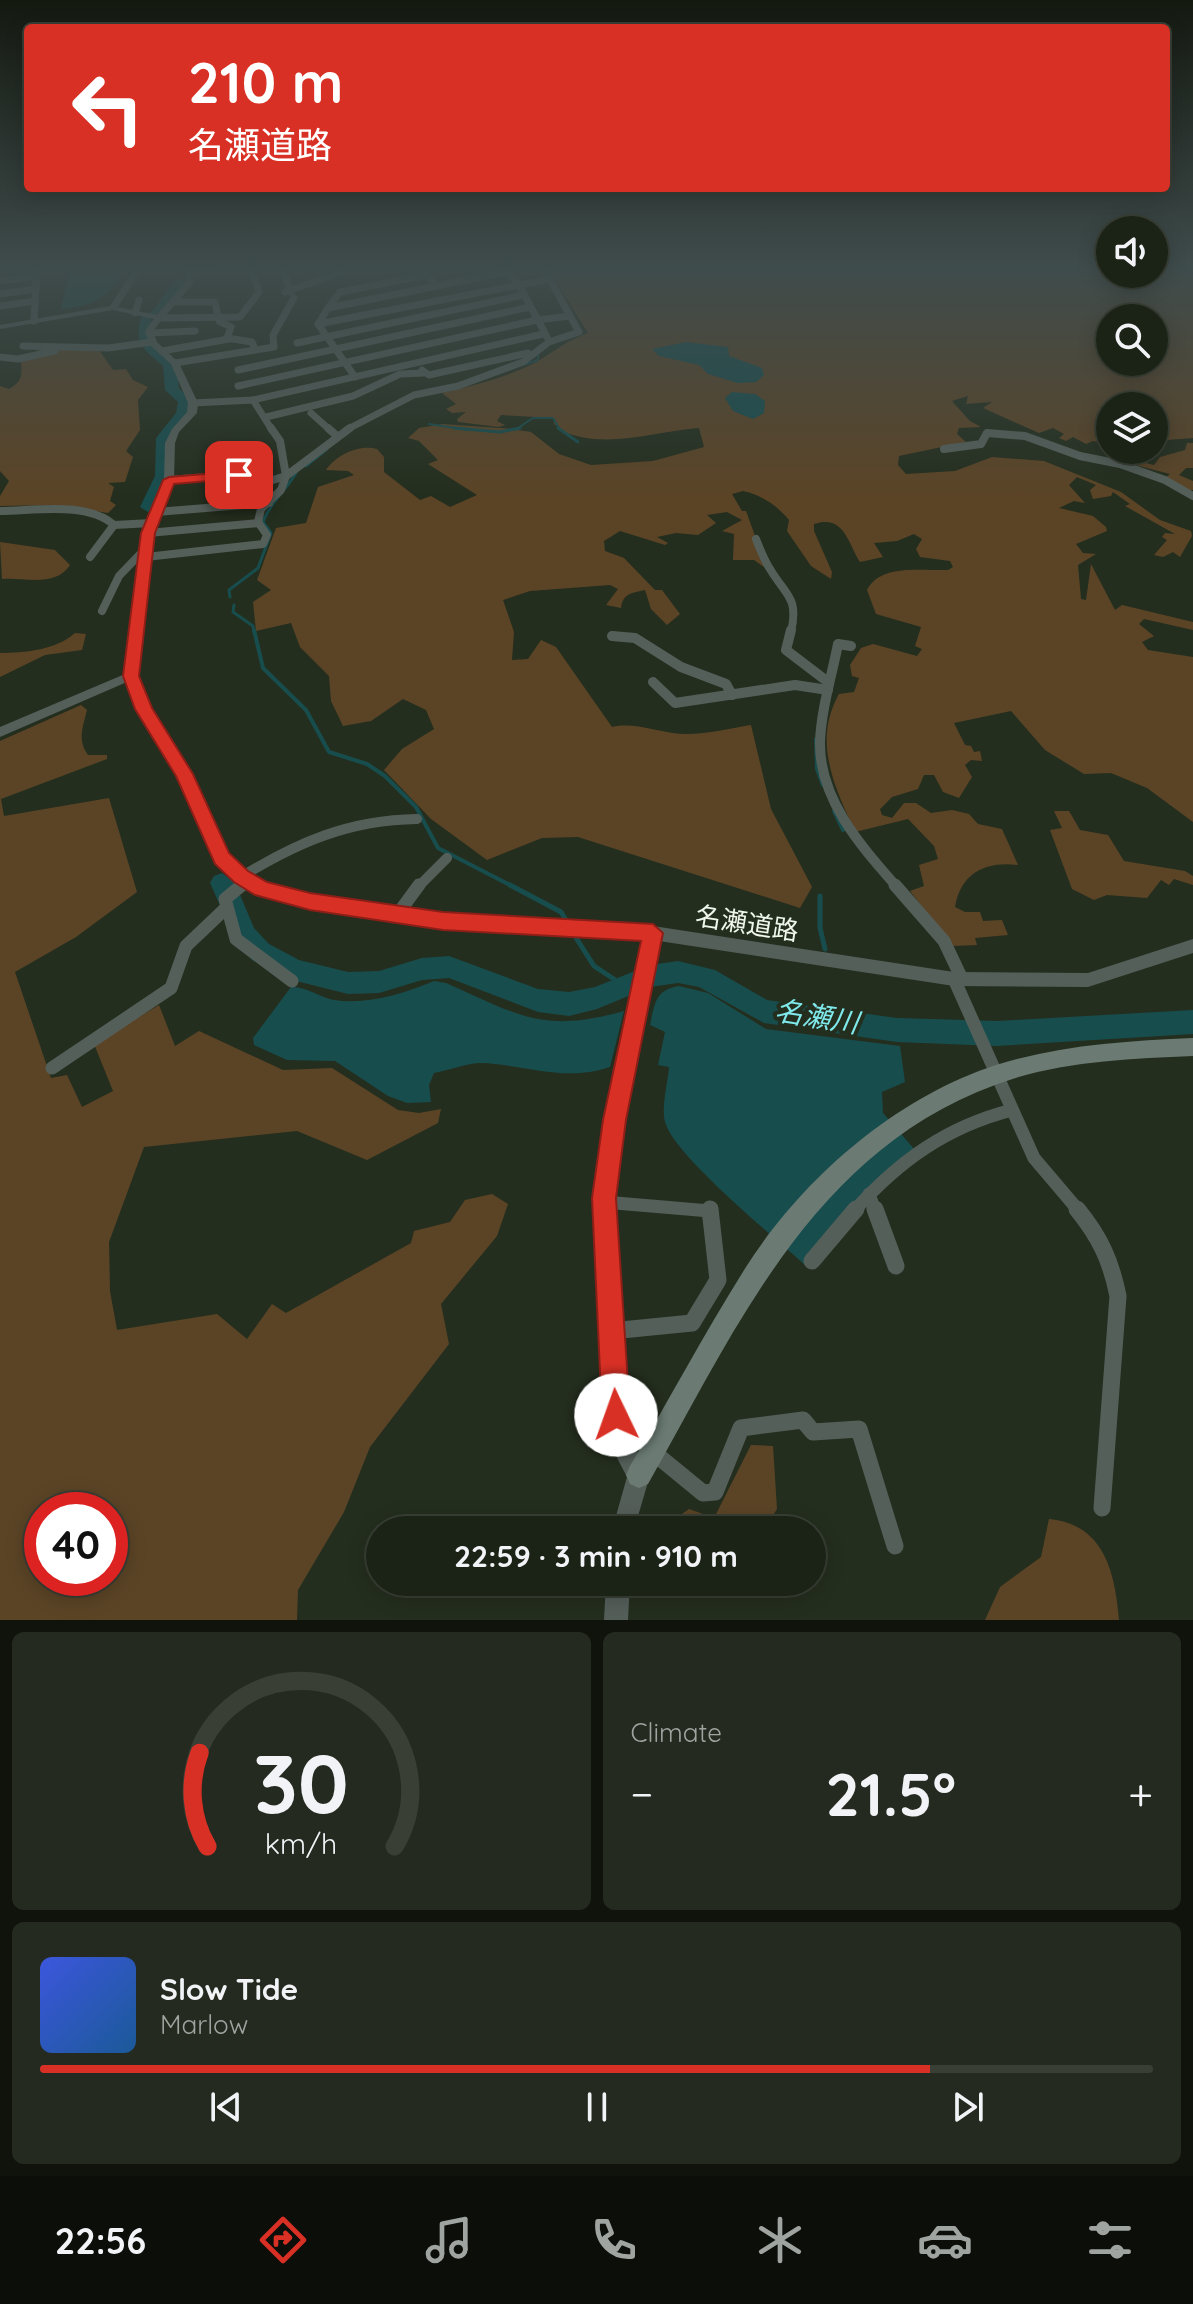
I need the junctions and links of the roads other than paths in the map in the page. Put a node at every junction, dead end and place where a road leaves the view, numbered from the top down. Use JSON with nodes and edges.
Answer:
{"nodes":[{"id":1,"x":97,"y":345,"type":"edge"},
{"id":2,"x":154,"y":345,"type":"edge"},
{"id":3,"x":198,"y":345,"type":"edge"},
{"id":4,"x":253,"y":345,"type":"edge"},
{"id":5,"x":275,"y":345,"type":"edge"},
{"id":6,"x":332,"y":345,"type":"edge"},
{"id":7,"x":356,"y":345,"type":"edge"},
{"id":8,"x":425,"y":345,"type":"edge"},
{"id":9,"x":438,"y":345,"type":"edge"},
{"id":10,"x":511,"y":345,"type":"edge"},
{"id":11,"x":542,"y":345,"type":"edge"},
{"id":12,"x":23,"y":346,"type":"dead end"},
{"id":13,"x":71,"y":347,"type":"junction"},
{"id":14,"x":255,"y":349,"type":"junction"},
{"id":15,"x":335,"y":349,"type":"junction"},
{"id":16,"x":162,"y":351,"type":"junction"},
{"id":17,"x":536,"y":351,"type":"junction"},
{"id":18,"x":448,"y":356,"type":"junction"},
{"id":19,"x":0,"y":357,"type":"edge"},
{"id":20,"x":238,"y":357,"type":"junction"},
{"id":21,"x":175,"y":363,"type":"junction"},
{"id":22,"x":345,"y":363,"type":"junction"},
{"id":23,"x":418,"y":363,"type":"junction"},
{"id":24,"x":475,"y":365,"type":"junction"},
{"id":25,"x":238,"y":370,"type":"junction"},
{"id":26,"x":424,"y":373,"type":"junction"},
{"id":27,"x":355,"y":377,"type":"junction"},
{"id":28,"x":485,"y":377,"type":"junction"},
{"id":29,"x":238,"y":386,"type":"junction"},
{"id":30,"x":253,"y":400,"type":"junction"},
{"id":31,"x":238,"y":401,"type":"junction"},
{"id":32,"x":193,"y":403,"type":"junction"},
{"id":33,"x":309,"y":410,"type":"junction"},
{"id":34,"x":266,"y":417,"type":"junction"},
{"id":35,"x":337,"y":436,"type":"junction"},
{"id":36,"x":944,"y":449,"type":"dead end"},
{"id":37,"x":286,"y":476,"type":"junction"},
{"id":38,"x":169,"y":480,"type":"junction"},
{"id":39,"x":1193,"y":496,"type":"edge"},
{"id":40,"x":269,"y":503,"type":"junction"},
{"id":41,"x":0,"y":511,"type":"edge"},
{"id":42,"x":152,"y":523,"type":"junction"},
{"id":43,"x":259,"y":523,"type":"junction"},
{"id":44,"x":114,"y":525,"type":"junction"},
{"id":45,"x":756,"y":539,"type":"dead end"},
{"id":46,"x":146,"y":552,"type":"junction"},
{"id":47,"x":90,"y":557,"type":"dead end"},
{"id":48,"x":102,"y":611,"type":"dead end"},
{"id":49,"x":612,"y":636,"type":"dead end"},
{"id":50,"x":851,"y":646,"type":"dead end"},
{"id":51,"x":131,"y":676,"type":"junction"},
{"id":52,"x":653,"y":682,"type":"dead end"},
{"id":53,"x":828,"y":686,"type":"junction"},
{"id":54,"x":732,"y":695,"type":"junction"},
{"id":55,"x":0,"y":732,"type":"edge"},
{"id":56,"x":417,"y":819,"type":"dead end"},
{"id":57,"x":447,"y":858,"type":"dead end"},
{"id":58,"x":242,"y":883,"type":"junction"},
{"id":59,"x":226,"y":903,"type":"junction"},
{"id":60,"x":397,"y":915,"type":"junction"},
{"id":61,"x":653,"y":933,"type":"junction"},
{"id":62,"x":1193,"y":946,"type":"edge"},
{"id":63,"x":958,"y":979,"type":"junction"},
{"id":64,"x":292,"y":981,"type":"dead end"},
{"id":65,"x":1193,"y":1047,"type":"edge"},
{"id":66,"x":52,"y":1068,"type":"dead end"},
{"id":67,"x":997,"y":1074,"type":"junction"},
{"id":68,"x":1012,"y":1110,"type":"junction"},
{"id":69,"x":869,"y":1194,"type":"junction"},
{"id":70,"x":604,"y":1202,"type":"junction"},
{"id":71,"x":812,"y":1261,"type":"dead end"},
{"id":72,"x":896,"y":1266,"type":"dead end"},
{"id":73,"x":611,"y":1331,"type":"junction"},
{"id":74,"x":653,"y":1452,"type":"junction"},
{"id":75,"x":639,"y":1475,"type":"junction"},
{"id":76,"x":1102,"y":1508,"type":"dead end"},
{"id":77,"x":627,"y":1516,"type":"edge"},
{"id":78,"x":895,"y":1546,"type":"dead end"},
{"id":79,"x":617,"y":1596,"type":"edge"},
{"id":80,"x":616,"y":1620,"type":"edge"}],
"edges":[{"from":1,"to":13,"type":"street"},
{"from":2,"to":16,"type":"street"},
{"from":3,"to":16,"type":"street"},
{"from":4,"to":14,"type":"street"},
{"from":5,"to":14,"type":"street"},
{"from":6,"to":15,"type":"street"},
{"from":7,"to":15,"type":"street"},
{"from":8,"to":22,"type":"street"},
{"from":9,"to":18,"type":"street"},
{"from":10,"to":18,"type":"street"},
{"from":11,"to":17,"type":"street"},
{"from":12,"to":13,"type":"street"},
{"from":13,"to":19,"type":"street"},
{"from":14,"to":20,"type":"street"},
{"from":15,"to":22,"type":"street"},
{"from":15,"to":25,"type":"street"},
{"from":16,"to":21,"type":"street"},
{"from":17,"to":24,"type":"street"},
{"from":17,"to":28,"type":"street"},
{"from":18,"to":23,"type":"street"},
{"from":20,"to":21,"type":"street"},
{"from":20,"to":25,"type":"street"},
{"from":21,"to":32,"type":"street"},
{"from":22,"to":27,"type":"street"},
{"from":22,"to":29,"type":"street"},
{"from":23,"to":26,"type":"street"},
{"from":23,"to":27,"type":"street"},
{"from":24,"to":26,"type":"street"},
{"from":24,"to":28,"type":"street"},
{"from":25,"to":29,"type":"street"},
{"from":26,"to":33,"type":"street"},
{"from":27,"to":30,"type":"street"},
{"from":28,"to":35,"type":"street"},
{"from":29,"to":31,"type":"street"},
{"from":30,"to":31,"type":"street"},
{"from":30,"to":34,"type":"street"},
{"from":31,"to":32,"type":"street"},
{"from":32,"to":38,"type":"street","name":"名瀬道路"},
{"from":33,"to":34,"type":"street"},
{"from":33,"to":35,"type":"street"},
{"from":34,"to":37,"type":"street"},
{"from":35,"to":37,"type":"street"},
{"from":36,"to":39,"type":"street"},
{"from":37,"to":38,"type":"street"},
{"from":37,"to":40,"type":"street"},
{"from":38,"to":42,"type":"street","name":"名瀬道路"},
{"from":40,"to":42,"type":"street"},
{"from":40,"to":43,"type":"street"},
{"from":41,"to":44,"type":"street"},
{"from":42,"to":43,"type":"street"},
{"from":42,"to":44,"type":"street"},
{"from":42,"to":46,"type":"street","name":"名瀬道路"},
{"from":43,"to":46,"type":"street"},
{"from":44,"to":47,"type":"street"},
{"from":45,"to":53,"type":"street"},
{"from":46,"to":48,"type":"street"},
{"from":46,"to":51,"type":"street","name":"名瀬道路"},
{"from":49,"to":54,"type":"street"},
{"from":50,"to":53,"type":"street"},
{"from":51,"to":55,"type":"street"},
{"from":51,"to":58,"type":"street","name":"名瀬道路"},
{"from":52,"to":54,"type":"street"},
{"from":53,"to":54,"type":"street"},
{"from":53,"to":63,"type":"street"},
{"from":56,"to":58,"type":"street"},
{"from":57,"to":60,"type":"street"},
{"from":58,"to":59,"type":"street"},
{"from":58,"to":60,"type":"street","name":"名瀬道路"},
{"from":59,"to":64,"type":"street"},
{"from":59,"to":66,"type":"street"},
{"from":60,"to":61,"type":"street","name":"名瀬道路"},
{"from":61,"to":63,"type":"street","name":"名瀬道路"},
{"from":61,"to":70,"type":"street"},
{"from":62,"to":63,"type":"street","name":"名瀬道路"},
{"from":63,"to":67,"type":"street"},
{"from":65,"to":67,"type":"main road"},
{"from":67,"to":68,"type":"street"},
{"from":67,"to":74,"type":"main road"},
{"from":68,"to":69,"type":"street"},
{"from":68,"to":76,"type":"street"},
{"from":69,"to":71,"type":"street"},
{"from":69,"to":72,"type":"street"},
{"from":70,"to":73,"type":"street"},
{"from":70,"to":73,"type":"street"},
{"from":73,"to":75,"type":"street"},
{"from":74,"to":75,"type":"main road"},
{"from":74,"to":78,"type":"street"},
{"from":75,"to":77,"type":"street"},
{"from":79,"to":80,"type":"street"}]}
